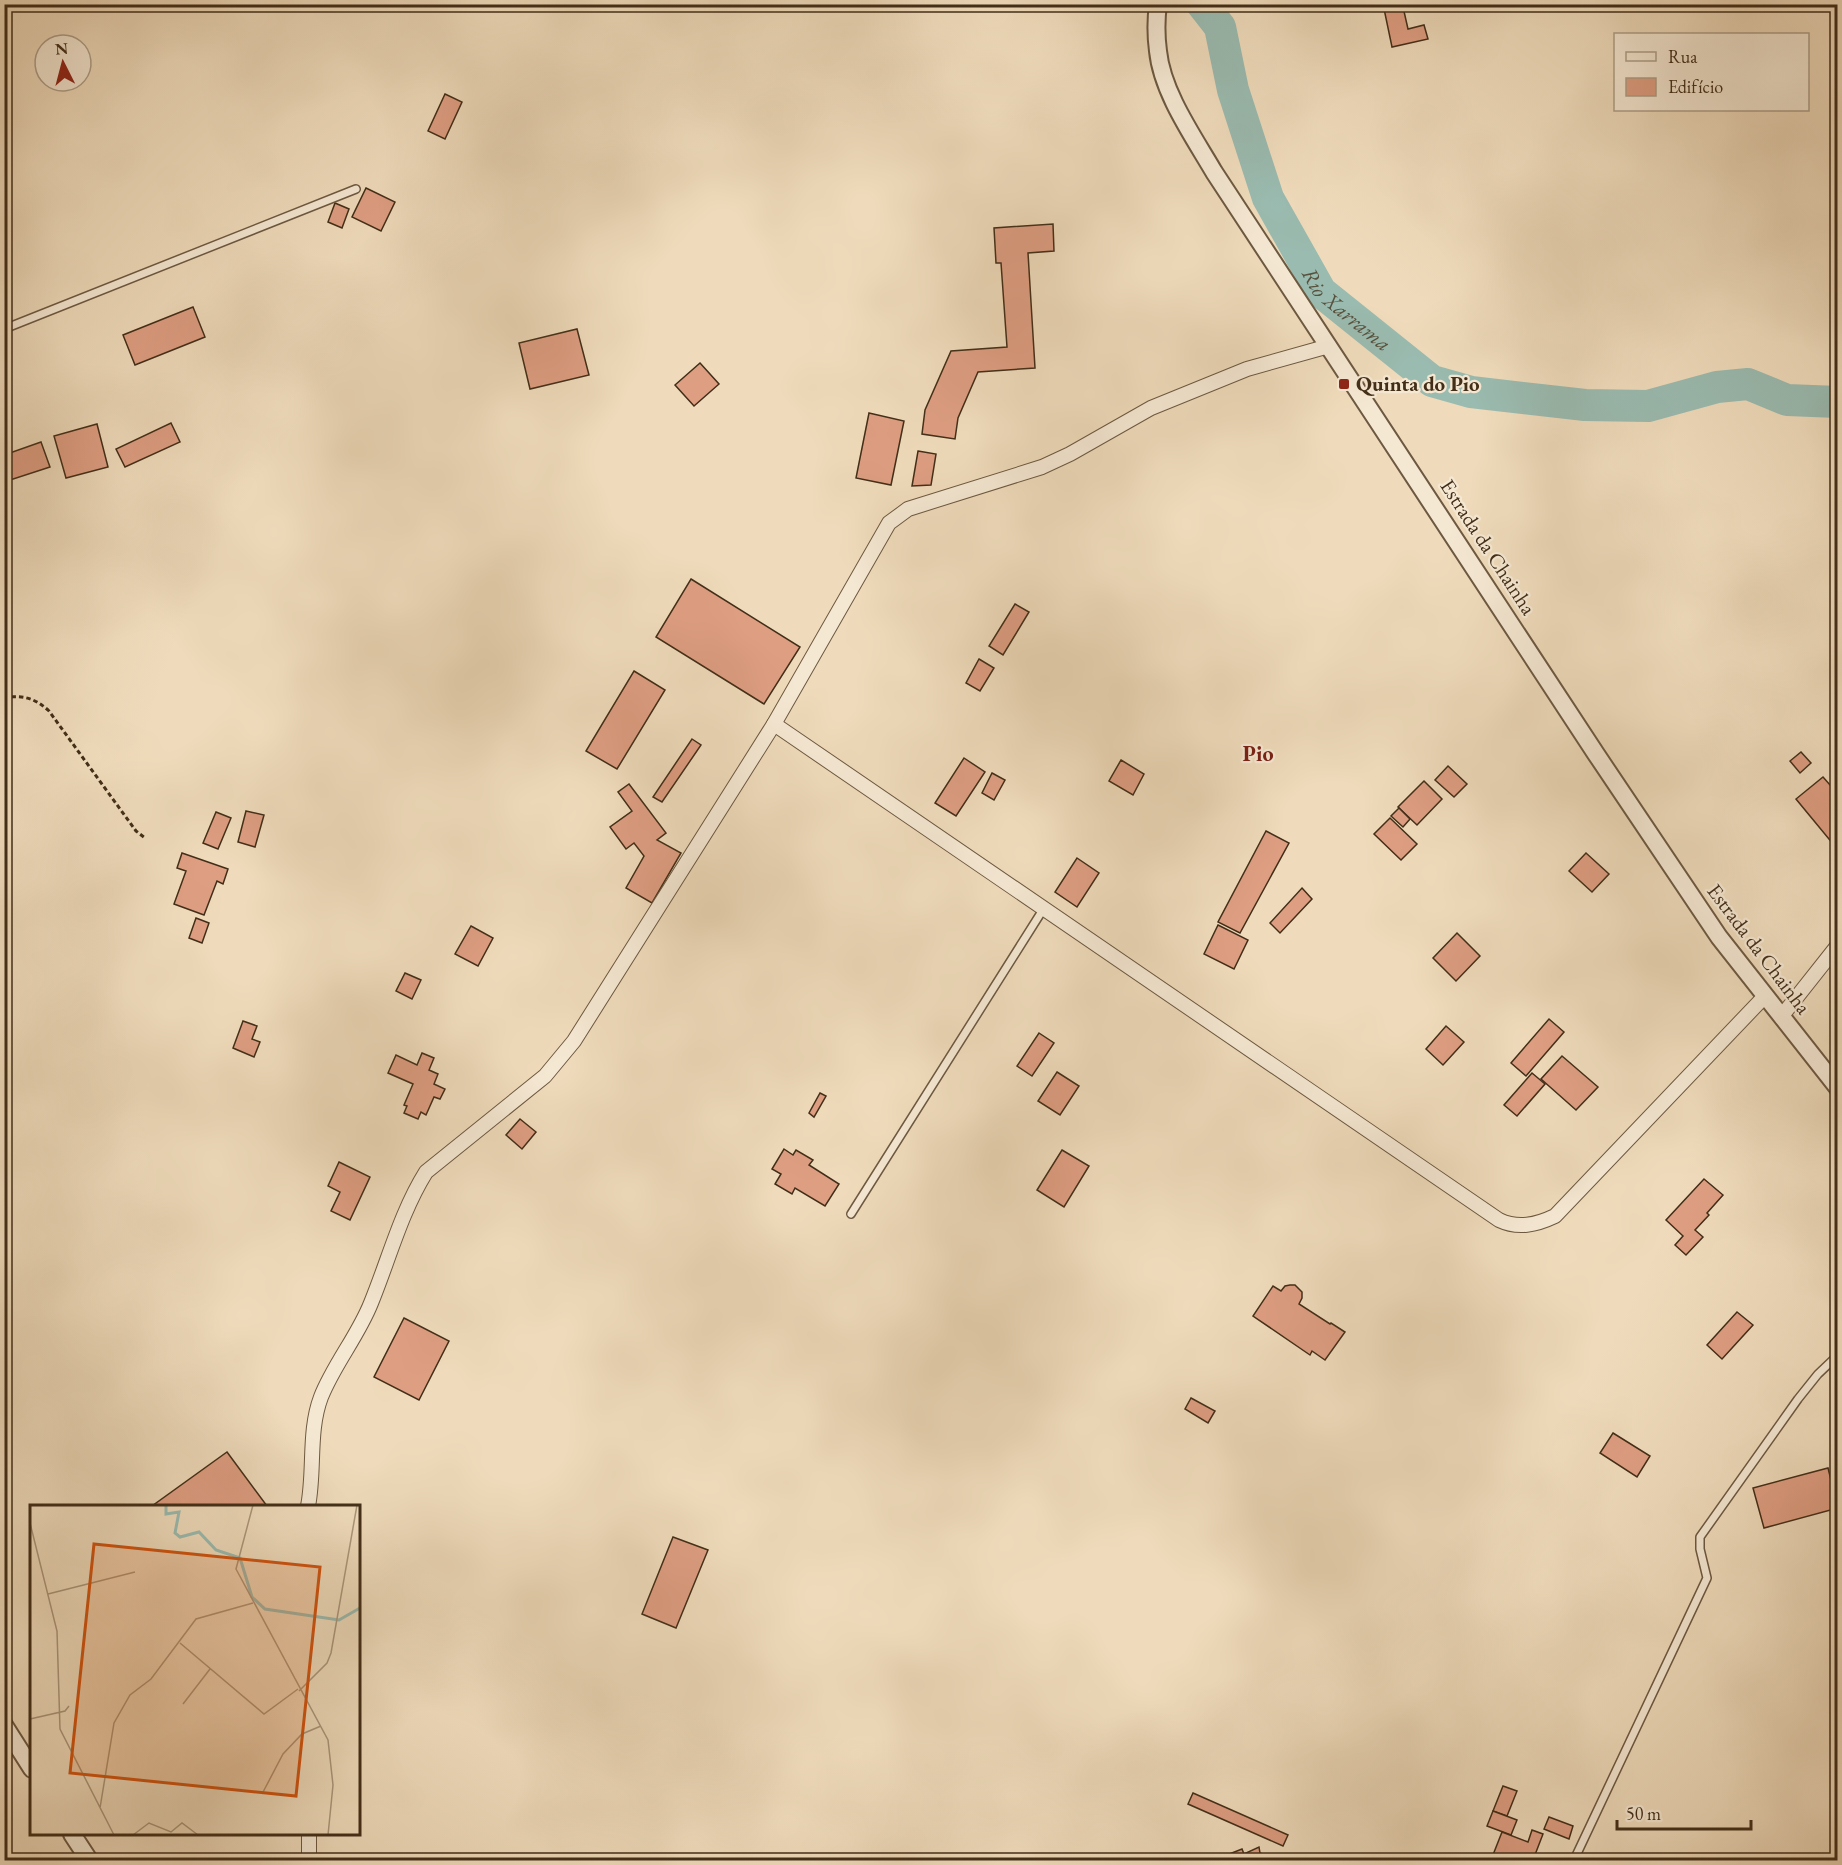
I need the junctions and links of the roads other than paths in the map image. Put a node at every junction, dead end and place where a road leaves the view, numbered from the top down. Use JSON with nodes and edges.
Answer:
{"nodes":[{"id":1,"x":1158,"y":4,"type":"edge"},
{"id":2,"x":356,"y":189,"type":"dead end"},
{"id":3,"x":4,"y":329,"type":"edge"},
{"id":4,"x":1329,"y":346,"type":"junction"},
{"id":5,"x":774,"y":724,"type":"junction"},
{"id":6,"x":1044,"y":908,"type":"junction"},
{"id":7,"x":1838,"y":945,"type":"edge"},
{"id":8,"x":1765,"y":996,"type":"junction"},
{"id":9,"x":1781,"y":1017,"type":"junction"},
{"id":10,"x":1838,"y":1088,"type":"edge"},
{"id":11,"x":851,"y":1214,"type":"dead end"},
{"id":12,"x":1838,"y":1355,"type":"edge"},
{"id":13,"x":308,"y":1505,"type":"edge"},
{"id":14,"x":4,"y":1725,"type":"edge"},
{"id":15,"x":30,"y":1766,"type":"edge"},
{"id":16,"x":73,"y":1835,"type":"edge"},
{"id":17,"x":309,"y":1835,"type":"edge"},
{"id":18,"x":89,"y":1860,"type":"edge"},
{"id":19,"x":309,"y":1860,"type":"edge"},
{"id":20,"x":1574,"y":1860,"type":"edge"}],
"edges":[{"from":1,"to":4,"type":"street","name":"Estrada da Chainha"},
{"from":2,"to":3,"type":"lane"},
{"from":4,"to":5,"type":"street"},
{"from":4,"to":8,"type":"street","name":"Estrada da Chainha"},
{"from":5,"to":6,"type":"street"},
{"from":5,"to":13,"type":"street"},
{"from":6,"to":8,"type":"street"},
{"from":6,"to":11,"type":"lane"},
{"from":7,"to":9,"type":"street"},
{"from":8,"to":9,"type":"street","name":"Estrada da Chainha"},
{"from":9,"to":10,"type":"street","name":"Estrada da Chainha"},
{"from":12,"to":20,"type":"lane"},
{"from":14,"to":15,"type":"street"},
{"from":16,"to":18,"type":"street"},
{"from":17,"to":19,"type":"street"}]}
